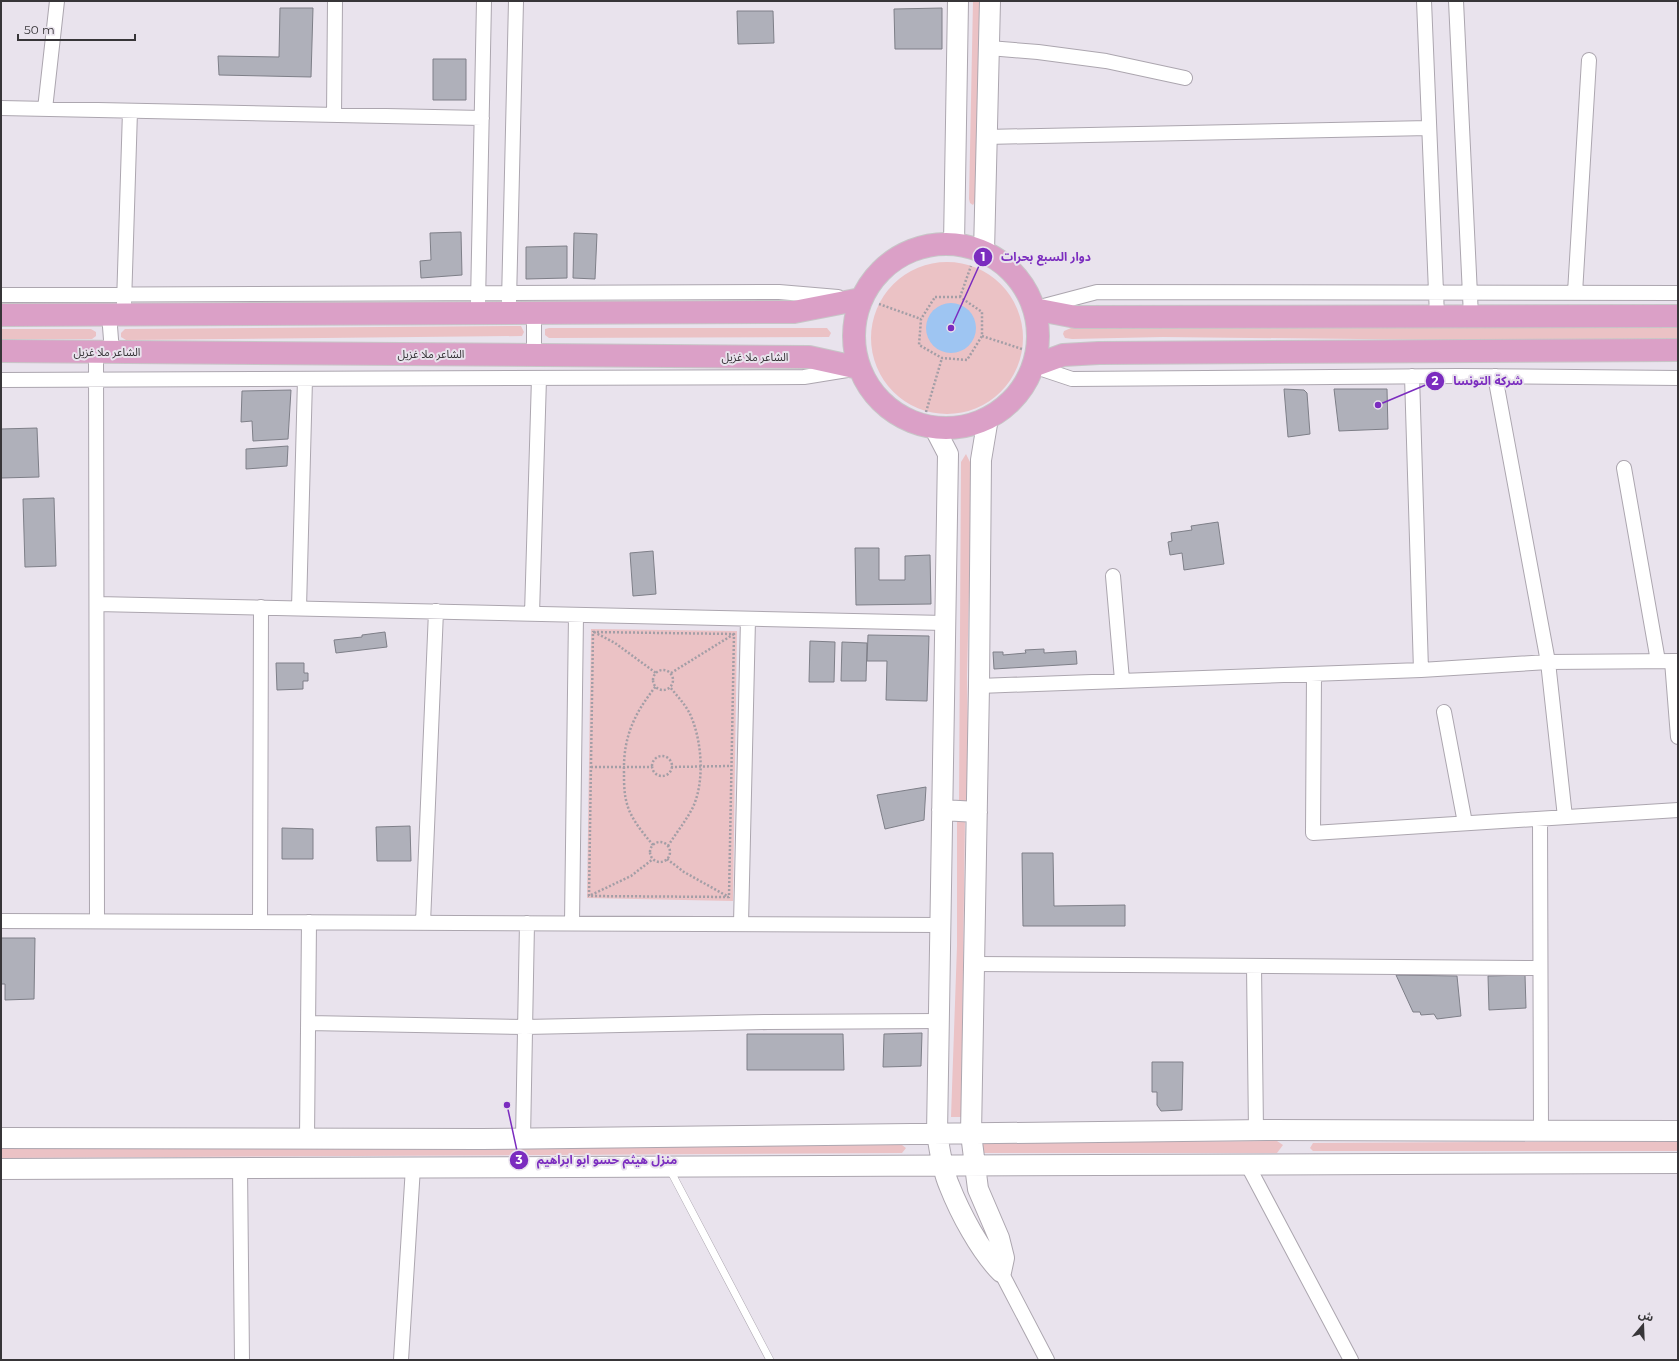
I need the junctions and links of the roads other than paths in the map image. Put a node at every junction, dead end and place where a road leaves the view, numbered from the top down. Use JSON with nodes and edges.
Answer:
{"nodes":[{"id":1,"x":57,"y":1,"type":"edge"},
{"id":2,"x":335,"y":1,"type":"edge"},
{"id":3,"x":484,"y":1,"type":"edge"},
{"id":4,"x":516,"y":1,"type":"edge"},
{"id":5,"x":958,"y":1,"type":"edge"},
{"id":6,"x":990,"y":1,"type":"edge"},
{"id":7,"x":1424,"y":1,"type":"edge"},
{"id":8,"x":1456,"y":1,"type":"edge"},
{"id":9,"x":989,"y":48,"type":"junction"},
{"id":10,"x":1589,"y":60,"type":"dead end"},
{"id":11,"x":1185,"y":78,"type":"dead end"},
{"id":12,"x":1,"y":108,"type":"edge"},
{"id":13,"x":45,"y":109,"type":"junction"},
{"id":14,"x":130,"y":111,"type":"junction"},
{"id":15,"x":334,"y":115,"type":"junction"},
{"id":16,"x":482,"y":118,"type":"junction"},
{"id":17,"x":1429,"y":128,"type":"junction"},
{"id":18,"x":986,"y":137,"type":"junction"},
{"id":19,"x":954,"y":244,"type":"junction"},
{"id":20,"x":977,"y":259,"type":"junction"},
{"id":21,"x":1436,"y":292,"type":"junction"},
{"id":22,"x":1470,"y":292,"type":"junction"},
{"id":23,"x":1576,"y":292,"type":"junction"},
{"id":24,"x":1678,"y":293,"type":"edge"},
{"id":25,"x":1,"y":295,"type":"edge"},
{"id":26,"x":870,"y":302,"type":"junction"},
{"id":27,"x":478,"y":303,"type":"junction"},
{"id":28,"x":509,"y":303,"type":"junction"},
{"id":29,"x":119,"y":308,"type":"junction"},
{"id":30,"x":1034,"y":309,"type":"junction"},
{"id":31,"x":534,"y":313,"type":"junction"},
{"id":32,"x":1,"y":315,"type":"edge"},
{"id":33,"x":1437,"y":316,"type":"junction"},
{"id":34,"x":1471,"y":316,"type":"junction"},
{"id":35,"x":1678,"y":316,"type":"edge"},
{"id":36,"x":1678,"y":350,"type":"edge"},
{"id":37,"x":1,"y":352,"type":"edge"},
{"id":38,"x":104,"y":352,"type":"junction"},
{"id":39,"x":534,"y":355,"type":"junction"},
{"id":40,"x":1028,"y":358,"type":"junction"},
{"id":41,"x":859,"y":368,"type":"junction"},
{"id":42,"x":1412,"y":376,"type":"junction"},
{"id":43,"x":1495,"y":376,"type":"junction"},
{"id":44,"x":539,"y":378,"type":"junction"},
{"id":45,"x":1678,"y":378,"type":"edge"},
{"id":46,"x":305,"y":379,"type":"junction"},
{"id":47,"x":1,"y":380,"type":"edge"},
{"id":48,"x":96,"y":380,"type":"junction"},
{"id":49,"x":988,"y":418,"type":"junction"},
{"id":50,"x":930,"y":419,"type":"junction"},
{"id":51,"x":1624,"y":468,"type":"dead end"},
{"id":52,"x":1113,"y":576,"type":"dead end"},
{"id":53,"x":97,"y":604,"type":"junction"},
{"id":54,"x":261,"y":608,"type":"junction"},
{"id":55,"x":299,"y":608,"type":"junction"},
{"id":56,"x":436,"y":612,"type":"junction"},
{"id":57,"x":532,"y":614,"type":"junction"},
{"id":58,"x":576,"y":615,"type":"junction"},
{"id":59,"x":748,"y":619,"type":"junction"},
{"id":60,"x":945,"y":623,"type":"junction"},
{"id":61,"x":1669,"y":661,"type":"edge"},
{"id":62,"x":1548,"y":662,"type":"junction"},
{"id":63,"x":1421,"y":670,"type":"junction"},
{"id":64,"x":1314,"y":674,"type":"junction"},
{"id":65,"x":1122,"y":680,"type":"junction"},
{"id":66,"x":979,"y":686,"type":"junction"},
{"id":67,"x":1444,"y":712,"type":"dead end"},
{"id":68,"x":1678,"y":737,"type":"edge"},
{"id":69,"x":942,"y":810,"type":"junction"},
{"id":70,"x":1678,"y":810,"type":"edge"},
{"id":71,"x":977,"y":812,"type":"junction"},
{"id":72,"x":1565,"y":817,"type":"junction"},
{"id":73,"x":1540,"y":819,"type":"junction"},
{"id":74,"x":1465,"y":823,"type":"junction"},
{"id":75,"x":1,"y":921,"type":"edge"},
{"id":76,"x":97,"y":922,"type":"junction"},
{"id":77,"x":260,"y":922,"type":"junction"},
{"id":78,"x":309,"y":922,"type":"junction"},
{"id":79,"x":423,"y":923,"type":"junction"},
{"id":80,"x":527,"y":923,"type":"junction"},
{"id":81,"x":572,"y":923,"type":"junction"},
{"id":82,"x":741,"y":924,"type":"junction"},
{"id":83,"x":940,"y":925,"type":"junction"},
{"id":84,"x":974,"y":964,"type":"junction"},
{"id":85,"x":1254,"y":966,"type":"junction"},
{"id":86,"x":1540,"y":968,"type":"junction"},
{"id":87,"x":938,"y":1021,"type":"junction"},
{"id":88,"x":308,"y":1023,"type":"junction"},
{"id":89,"x":525,"y":1027,"type":"junction"},
{"id":90,"x":1256,"y":1131,"type":"junction"},
{"id":91,"x":1296,"y":1131,"type":"junction"},
{"id":92,"x":1541,"y":1131,"type":"junction"},
{"id":93,"x":1678,"y":1131,"type":"edge"},
{"id":94,"x":937,"y":1134,"type":"junction"},
{"id":95,"x":971,"y":1134,"type":"junction"},
{"id":96,"x":1,"y":1138,"type":"edge"},
{"id":97,"x":307,"y":1139,"type":"junction"},
{"id":98,"x":523,"y":1139,"type":"junction"},
{"id":99,"x":1678,"y":1163,"type":"edge"},
{"id":100,"x":1247,"y":1164,"type":"junction"},
{"id":101,"x":1296,"y":1164,"type":"junction"},
{"id":102,"x":668,"y":1166,"type":"junction"},
{"id":103,"x":943,"y":1166,"type":"junction"},
{"id":104,"x":975,"y":1166,"type":"junction"},
{"id":105,"x":240,"y":1167,"type":"junction"},
{"id":106,"x":413,"y":1167,"type":"junction"},
{"id":107,"x":1,"y":1169,"type":"edge"},
{"id":108,"x":1001,"y":1272,"type":"junction"},
{"id":109,"x":242,"y":1360,"type":"edge"},
{"id":110,"x":401,"y":1360,"type":"edge"},
{"id":111,"x":770,"y":1360,"type":"edge"},
{"id":112,"x":1047,"y":1360,"type":"edge"},
{"id":113,"x":1351,"y":1360,"type":"edge"}],
"edges":[{"from":1,"to":13,"type":"street"},
{"from":2,"to":15,"type":"street"},
{"from":3,"to":16,"type":"street"},
{"from":4,"to":28,"type":"street"},
{"from":5,"to":19,"type":"main road"},
{"from":6,"to":9,"type":"main road"},
{"from":7,"to":17,"type":"street"},
{"from":8,"to":22,"type":"street"},
{"from":9,"to":11,"type":"street"},
{"from":9,"to":18,"type":"main road"},
{"from":10,"to":23,"type":"street"},
{"from":12,"to":13,"type":"street"},
{"from":13,"to":14,"type":"street"},
{"from":14,"to":15,"type":"street"},
{"from":14,"to":29,"type":"street"},
{"from":15,"to":16,"type":"street"},
{"from":16,"to":27,"type":"street"},
{"from":17,"to":18,"type":"street"},
{"from":17,"to":21,"type":"street"},
{"from":18,"to":20,"type":"main road"},
{"from":19,"to":20,"type":"main road"},
{"from":19,"to":26,"type":"main road"},
{"from":20,"to":30,"type":"main road"},
{"from":21,"to":22,"type":"street"},
{"from":21,"to":30,"type":"street"},
{"from":21,"to":33,"type":"street"},
{"from":22,"to":23,"type":"street"},
{"from":22,"to":34,"type":"street"},
{"from":23,"to":24,"type":"street"},
{"from":25,"to":29,"type":"street"},
{"from":26,"to":28,"type":"street"},
{"from":26,"to":31,"type":"main road"},
{"from":26,"to":41,"type":"main road"},
{"from":27,"to":28,"type":"main road"},
{"from":27,"to":29,"type":"main road"},
{"from":28,"to":31,"type":"main road"},
{"from":29,"to":32,"type":"main road"},
{"from":29,"to":38,"type":"street"},
{"from":30,"to":33,"type":"main road"},
{"from":30,"to":40,"type":"main road"},
{"from":31,"to":39,"type":"street"},
{"from":33,"to":34,"type":"main road"},
{"from":34,"to":35,"type":"main road"},
{"from":36,"to":40,"type":"main road"},
{"from":37,"to":38,"type":"main road","name":"الشاعر ملا غزيل"},
{"from":38,"to":39,"type":"main road","name":"الشاعر ملا غزيل"},
{"from":38,"to":48,"type":"street"},
{"from":39,"to":41,"type":"main road","name":"الشاعر ملا غزيل"},
{"from":40,"to":42,"type":"street"},
{"from":40,"to":49,"type":"main road"},
{"from":41,"to":44,"type":"street"},
{"from":41,"to":50,"type":"main road"},
{"from":42,"to":43,"type":"street"},
{"from":42,"to":63,"type":"street"},
{"from":43,"to":45,"type":"street"},
{"from":43,"to":62,"type":"street"},
{"from":44,"to":46,"type":"street"},
{"from":44,"to":57,"type":"street"},
{"from":46,"to":48,"type":"street"},
{"from":46,"to":55,"type":"street"},
{"from":47,"to":48,"type":"street"},
{"from":48,"to":53,"type":"street"},
{"from":49,"to":50,"type":"main road"},
{"from":49,"to":66,"type":"main road"},
{"from":50,"to":60,"type":"main road"},
{"from":51,"to":61,"type":"street"},
{"from":52,"to":65,"type":"street"},
{"from":53,"to":54,"type":"street"},
{"from":53,"to":76,"type":"street"},
{"from":54,"to":55,"type":"street"},
{"from":54,"to":77,"type":"street"},
{"from":55,"to":56,"type":"street"},
{"from":56,"to":57,"type":"street"},
{"from":56,"to":79,"type":"street"},
{"from":57,"to":58,"type":"street"},
{"from":58,"to":59,"type":"street"},
{"from":58,"to":81,"type":"street"},
{"from":59,"to":60,"type":"street"},
{"from":59,"to":82,"type":"street"},
{"from":60,"to":69,"type":"main road"},
{"from":61,"to":62,"type":"street"},
{"from":61,"to":68,"type":"street"},
{"from":62,"to":63,"type":"street"},
{"from":62,"to":72,"type":"street"},
{"from":63,"to":64,"type":"street"},
{"from":64,"to":65,"type":"street"},
{"from":64,"to":74,"type":"street"},
{"from":65,"to":66,"type":"street"},
{"from":66,"to":71,"type":"main road"},
{"from":67,"to":74,"type":"street"},
{"from":69,"to":71,"type":"main road"},
{"from":69,"to":83,"type":"main road"},
{"from":70,"to":72,"type":"street"},
{"from":71,"to":84,"type":"main road"},
{"from":72,"to":73,"type":"street"},
{"from":73,"to":74,"type":"street"},
{"from":73,"to":86,"type":"street"},
{"from":75,"to":76,"type":"street"},
{"from":76,"to":77,"type":"street"},
{"from":77,"to":78,"type":"street"},
{"from":78,"to":79,"type":"street"},
{"from":78,"to":88,"type":"street"},
{"from":79,"to":80,"type":"street"},
{"from":80,"to":81,"type":"street"},
{"from":80,"to":89,"type":"street"},
{"from":81,"to":82,"type":"street"},
{"from":82,"to":83,"type":"street"},
{"from":83,"to":87,"type":"main road"},
{"from":84,"to":85,"type":"street"},
{"from":84,"to":95,"type":"main road"},
{"from":85,"to":86,"type":"street"},
{"from":85,"to":90,"type":"street"},
{"from":86,"to":92,"type":"street"},
{"from":87,"to":89,"type":"street"},
{"from":87,"to":94,"type":"main road"},
{"from":88,"to":89,"type":"street"},
{"from":88,"to":97,"type":"street"},
{"from":89,"to":98,"type":"street"},
{"from":90,"to":91,"type":"main road"},
{"from":90,"to":95,"type":"main road"},
{"from":91,"to":92,"type":"main road"},
{"from":91,"to":101,"type":"main road"},
{"from":92,"to":93,"type":"main road"},
{"from":94,"to":95,"type":"main road"},
{"from":94,"to":98,"type":"main road"},
{"from":94,"to":103,"type":"main road"},
{"from":95,"to":104,"type":"main road"},
{"from":96,"to":97,"type":"main road"},
{"from":97,"to":98,"type":"main road"},
{"from":99,"to":101,"type":"main road"},
{"from":100,"to":101,"type":"main road"},
{"from":100,"to":104,"type":"main road"},
{"from":100,"to":113,"type":"street"},
{"from":102,"to":103,"type":"main road"},
{"from":102,"to":106,"type":"main road"},
{"from":102,"to":111,"type":"lane"},
{"from":103,"to":104,"type":"main road"},
{"from":103,"to":108,"type":"main road"},
{"from":104,"to":108,"type":"main road"},
{"from":105,"to":106,"type":"main road"},
{"from":105,"to":107,"type":"main road"},
{"from":105,"to":109,"type":"street"},
{"from":106,"to":110,"type":"street"},
{"from":108,"to":112,"type":"street"}]}
